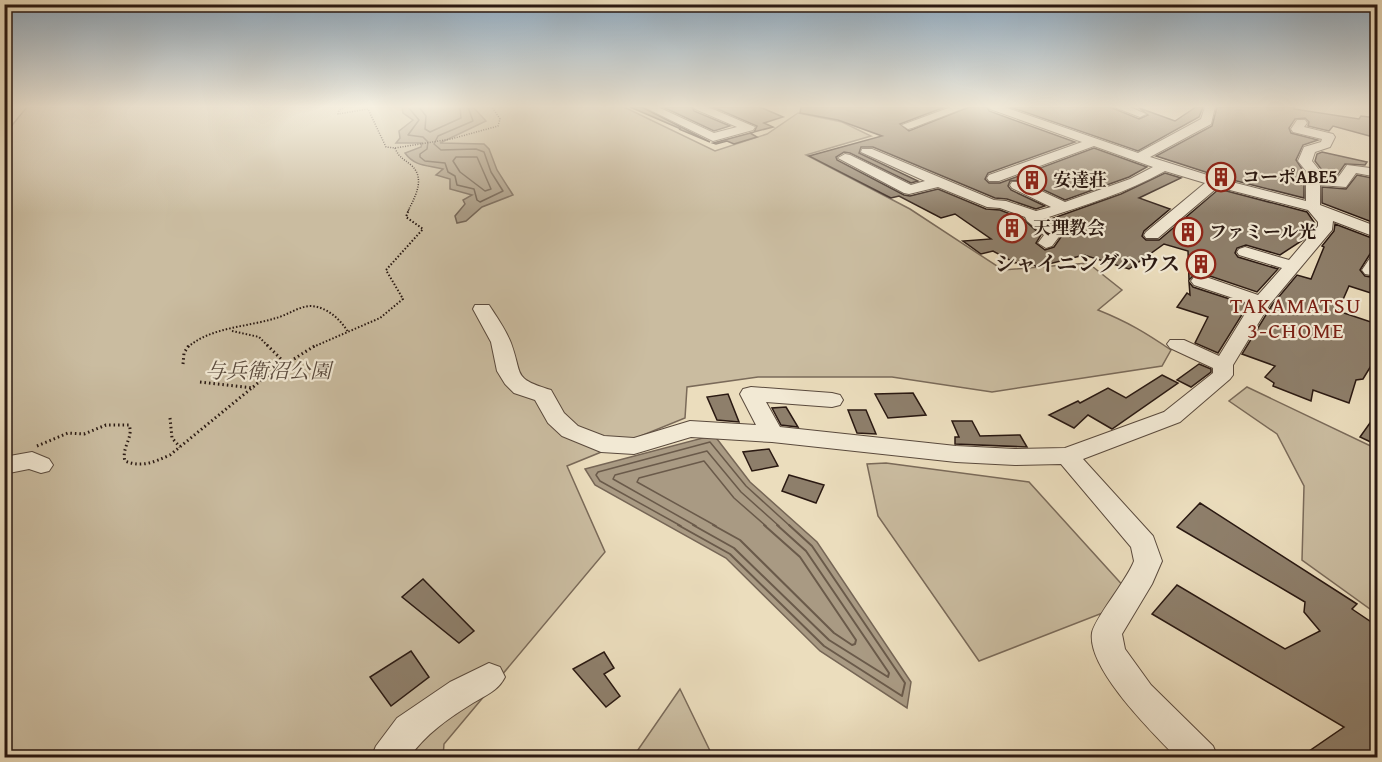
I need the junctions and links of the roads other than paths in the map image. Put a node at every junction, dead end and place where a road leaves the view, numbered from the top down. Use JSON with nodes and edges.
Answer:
{"nodes":[{"id":1,"x":1092,"y":143,"type":"edge"},
{"id":2,"x":1096,"y":143,"type":"edge"},
{"id":3,"x":1167,"y":143,"type":"edge"},
{"id":4,"x":1327,"y":143,"type":"edge"},
{"id":5,"x":867,"y":152,"type":"dead end"},
{"id":6,"x":845,"y":158,"type":"dead end"},
{"id":7,"x":1139,"y":158,"type":"junction"},
{"id":8,"x":1164,"y":166,"type":"junction"},
{"id":9,"x":1377,"y":173,"type":"edge"},
{"id":10,"x":994,"y":178,"type":"dead end"},
{"id":11,"x":1314,"y":180,"type":"junction"},
{"id":12,"x":939,"y":182,"type":"junction"},
{"id":13,"x":1215,"y":182,"type":"junction"},
{"id":14,"x":1017,"y":185,"type":"dead end"},
{"id":15,"x":1064,"y":207,"type":"junction"},
{"id":16,"x":1313,"y":207,"type":"junction"},
{"id":17,"x":1036,"y":216,"type":"junction"},
{"id":18,"x":1377,"y":233,"type":"edge"},
{"id":19,"x":1152,"y":235,"type":"dead end"},
{"id":20,"x":1046,"y":243,"type":"dead end"},
{"id":21,"x":1245,"y":252,"type":"dead end"},
{"id":22,"x":1293,"y":266,"type":"junction"},
{"id":23,"x":1200,"y":281,"type":"dead end"},
{"id":24,"x":1262,"y":302,"type":"junction"},
{"id":25,"x":482,"y":309,"type":"dead end"},
{"id":26,"x":1177,"y":344,"type":"dead end"},
{"id":27,"x":1223,"y":365,"type":"junction"},
{"id":28,"x":832,"y":400,"type":"dead end"},
{"id":29,"x":772,"y":435,"type":"junction"},
{"id":30,"x":37,"y":456,"type":"road end"},
{"id":31,"x":1067,"y":456,"type":"junction"},
{"id":32,"x":4,"y":466,"type":"edge"},
{"id":33,"x":489,"y":677,"type":"dead end"},
{"id":34,"x":388,"y":758,"type":"edge"},
{"id":35,"x":1201,"y":758,"type":"edge"}],
"edges":[{"from":1,"to":10,"type":"street"},
{"from":2,"to":7,"type":"street"},
{"from":3,"to":7,"type":"street"},
{"from":4,"to":11,"type":"street"},
{"from":5,"to":12,"type":"street"},
{"from":6,"to":12,"type":"street"},
{"from":7,"to":8,"type":"street"},
{"from":8,"to":13,"type":"street"},
{"from":8,"to":15,"type":"street"},
{"from":9,"to":11,"type":"street"},
{"from":11,"to":16,"type":"street"},
{"from":12,"to":17,"type":"street"},
{"from":13,"to":16,"type":"street"},
{"from":13,"to":19,"type":"street"},
{"from":14,"to":15,"type":"street"},
{"from":15,"to":17,"type":"street"},
{"from":16,"to":18,"type":"street"},
{"from":16,"to":22,"type":"street"},
{"from":17,"to":20,"type":"street"},
{"from":21,"to":22,"type":"street"},
{"from":22,"to":24,"type":"street"},
{"from":23,"to":24,"type":"street"},
{"from":24,"to":27,"type":"street"},
{"from":25,"to":29,"type":"street"},
{"from":26,"to":27,"type":"street"},
{"from":27,"to":31,"type":"street"},
{"from":28,"to":29,"type":"street"},
{"from":29,"to":31,"type":"street"},
{"from":30,"to":32,"type":"street"},
{"from":31,"to":35,"type":"street"},
{"from":33,"to":34,"type":"street"}]}
